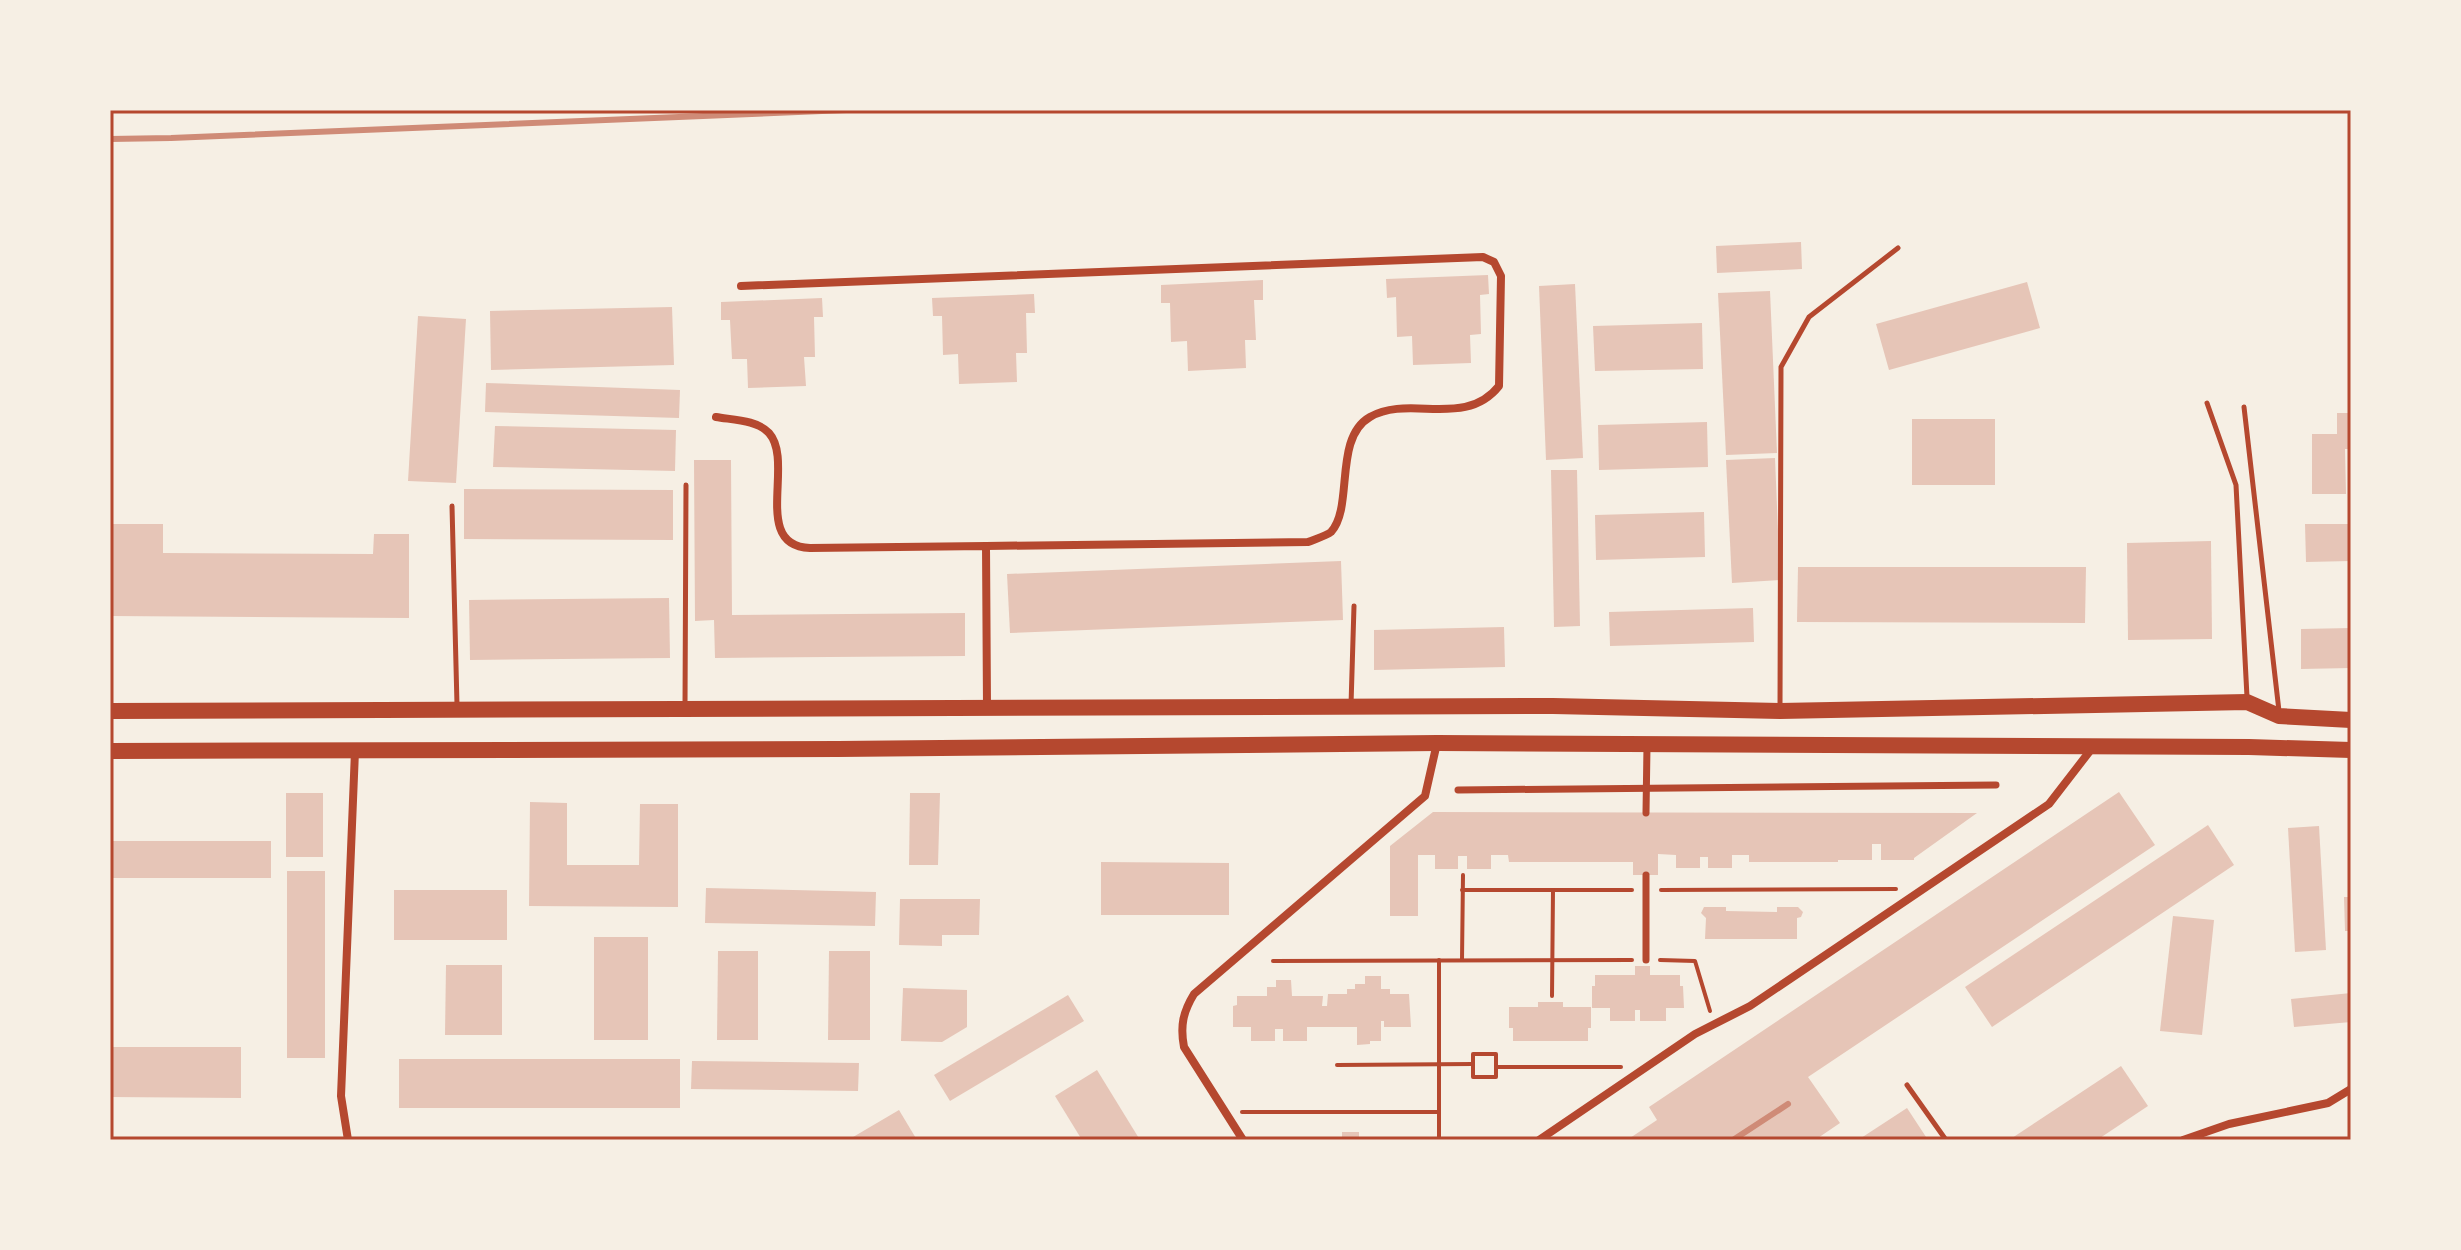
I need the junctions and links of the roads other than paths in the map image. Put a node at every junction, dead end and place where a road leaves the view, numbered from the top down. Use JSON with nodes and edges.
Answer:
{"nodes":[{"id":1,"x":1898,"y":248,"type":"dead end"},
{"id":2,"x":741,"y":286,"type":"dead end"},
{"id":3,"x":2207,"y":403,"type":"dead end"},
{"id":4,"x":2244,"y":407,"type":"dead end"},
{"id":5,"x":716,"y":417,"type":"dead end"},
{"id":6,"x":686,"y":485,"type":"dead end"},
{"id":7,"x":452,"y":506,"type":"dead end"},
{"id":8,"x":986,"y":546,"type":"junction"},
{"id":9,"x":1354,"y":606,"type":"dead end"},
{"id":10,"x":2247,"y":702,"type":"junction"},
{"id":11,"x":1351,"y":706,"type":"junction"},
{"id":12,"x":987,"y":707,"type":"junction"},
{"id":13,"x":685,"y":709,"type":"junction"},
{"id":14,"x":457,"y":710,"type":"junction"},
{"id":15,"x":110,"y":711,"type":"edge"},
{"id":16,"x":1780,"y":711,"type":"junction"},
{"id":17,"x":2279,"y":716,"type":"junction"},
{"id":18,"x":2351,"y":720,"type":"edge"},
{"id":19,"x":1437,"y":743,"type":"junction"},
{"id":20,"x":1647,"y":744,"type":"junction"},
{"id":21,"x":2094,"y":746,"type":"junction"},
{"id":22,"x":355,"y":750,"type":"junction"},
{"id":23,"x":2351,"y":750,"type":"edge"},
{"id":24,"x":110,"y":751,"type":"edge"},
{"id":25,"x":1996,"y":785,"type":"dead end"},
{"id":26,"x":1646,"y":789,"type":"junction"},
{"id":27,"x":1458,"y":790,"type":"dead end"},
{"id":28,"x":1646,"y":813,"type":"dead end"},
{"id":29,"x":1646,"y":875,"type":"dead end"},
{"id":30,"x":1646,"y":960,"type":"road end"},
{"id":31,"x":1907,"y":1085,"type":"dead end"},
{"id":32,"x":2351,"y":1089,"type":"edge"},
{"id":33,"x":348,"y":1140,"type":"edge"},
{"id":34,"x":1243,"y":1140,"type":"edge"},
{"id":35,"x":1539,"y":1140,"type":"edge"},
{"id":36,"x":1946,"y":1140,"type":"edge"},
{"id":37,"x":2183,"y":1140,"type":"edge"}],
"edges":[{"from":1,"to":16,"type":"lane"},
{"from":2,"to":8,"type":"street"},
{"from":3,"to":10,"type":"lane"},
{"from":4,"to":17,"type":"lane"},
{"from":5,"to":8,"type":"street"},
{"from":6,"to":13,"type":"lane"},
{"from":7,"to":14,"type":"lane"},
{"from":8,"to":12,"type":"street"},
{"from":9,"to":11,"type":"lane"},
{"from":10,"to":16,"type":"highway"},
{"from":10,"to":17,"type":"highway"},
{"from":11,"to":12,"type":"highway"},
{"from":11,"to":16,"type":"highway"},
{"from":12,"to":13,"type":"highway"},
{"from":13,"to":14,"type":"highway"},
{"from":14,"to":15,"type":"highway"},
{"from":17,"to":18,"type":"highway"},
{"from":19,"to":20,"type":"highway"},
{"from":19,"to":22,"type":"highway"},
{"from":19,"to":34,"type":"street"},
{"from":20,"to":21,"type":"highway"},
{"from":20,"to":26,"type":"street"},
{"from":21,"to":23,"type":"highway"},
{"from":21,"to":35,"type":"street"},
{"from":22,"to":24,"type":"highway"},
{"from":22,"to":33,"type":"street"},
{"from":25,"to":26,"type":"street"},
{"from":26,"to":27,"type":"street"},
{"from":26,"to":28,"type":"street"},
{"from":29,"to":30,"type":"street"},
{"from":31,"to":36,"type":"lane"},
{"from":32,"to":37,"type":"street"}]}
